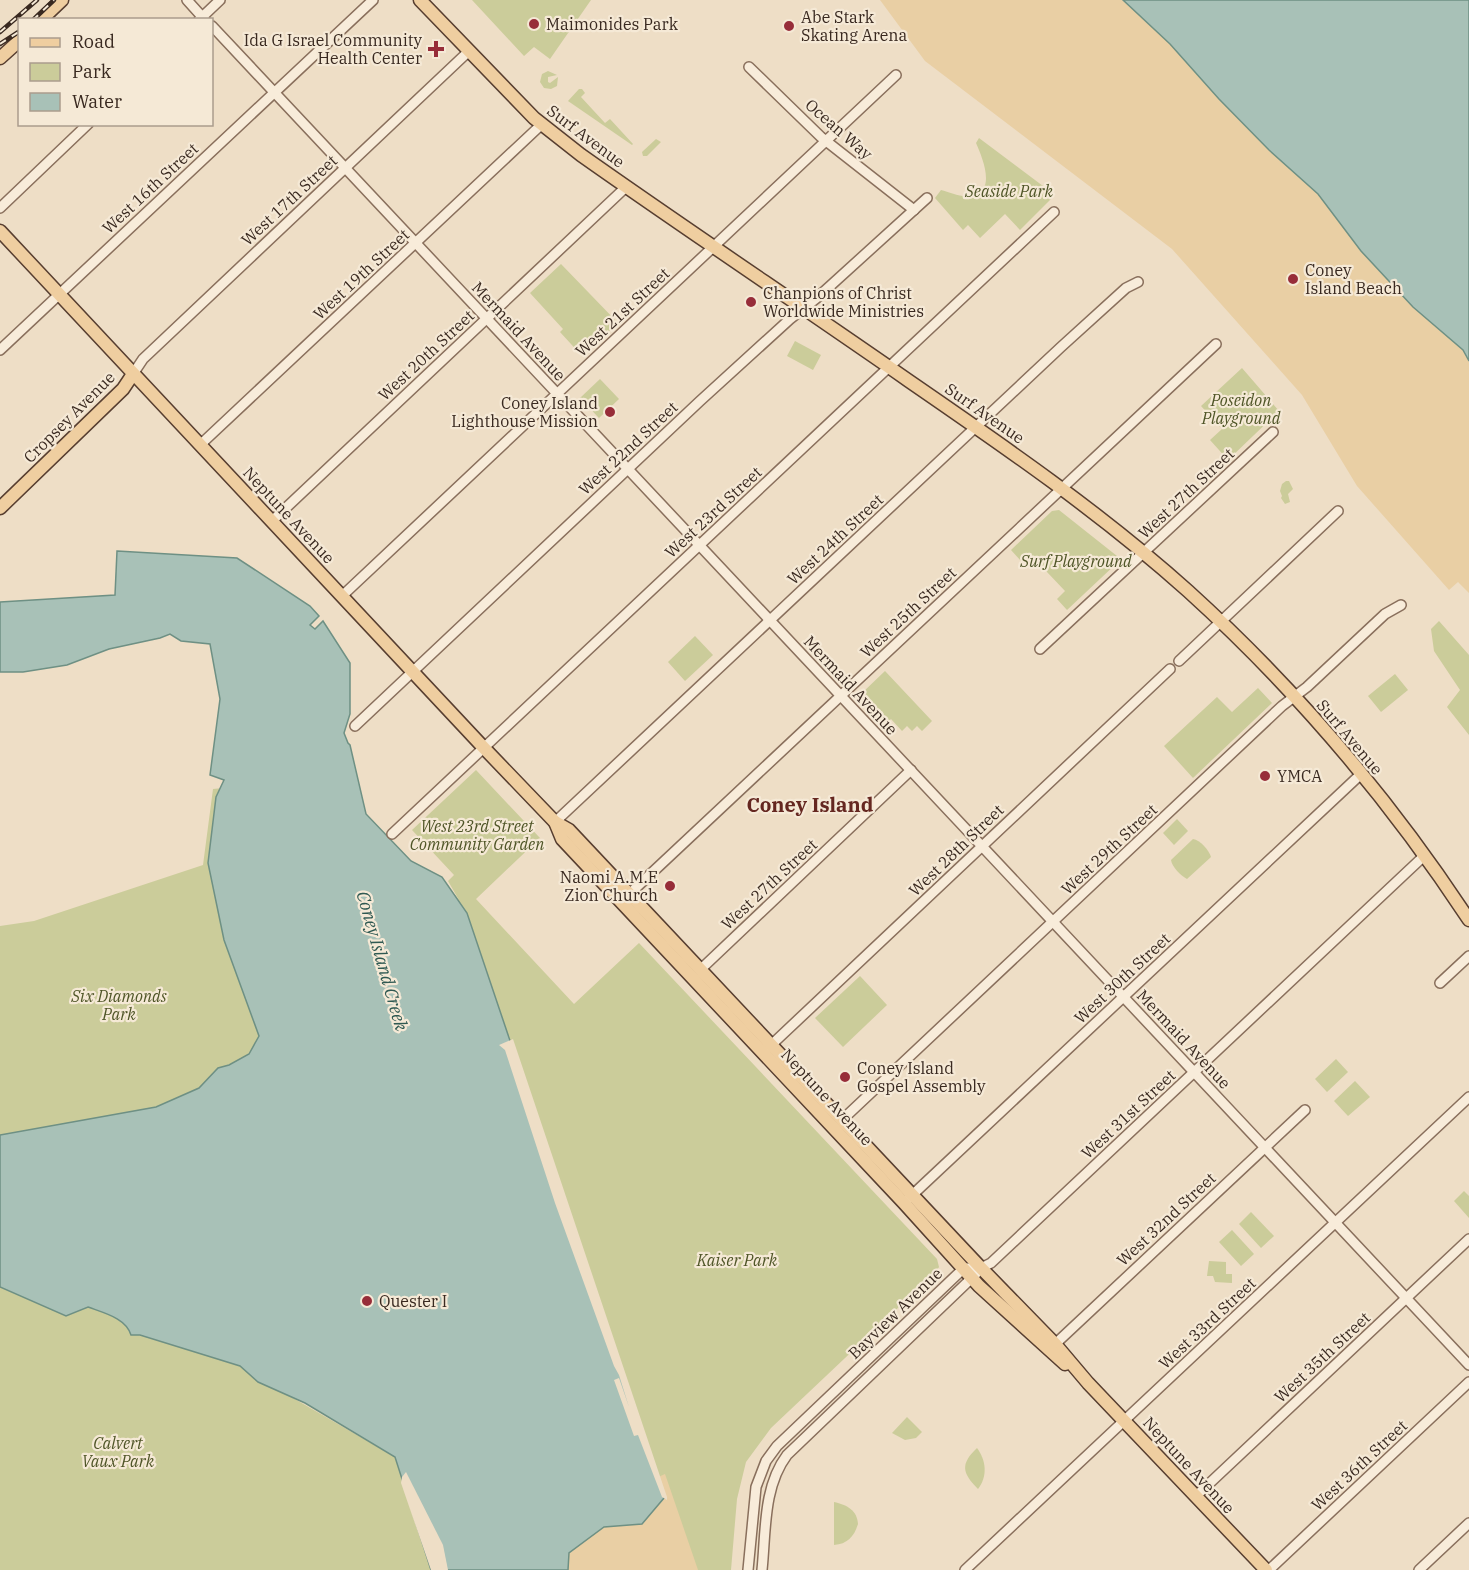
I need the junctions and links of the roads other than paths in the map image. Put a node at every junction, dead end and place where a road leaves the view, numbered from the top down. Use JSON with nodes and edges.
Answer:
{"nodes":[{"id":1,"x":62,"y":0,"type":"edge"},
{"id":2,"x":187,"y":0,"type":"edge"},
{"id":3,"x":220,"y":0,"type":"edge"},
{"id":4,"x":373,"y":0,"type":"edge"},
{"id":5,"x":420,"y":0,"type":"edge"},
{"id":6,"x":43,"y":18,"type":"edge"},
{"id":7,"x":201,"y":18,"type":"edge"},
{"id":8,"x":203,"y":18,"type":"edge"},
{"id":9,"x":213,"y":27,"type":"edge"},
{"id":10,"x":18,"y":42,"type":"edge"},
{"id":11,"x":469,"y":51,"type":"junction"},
{"id":12,"x":0,"y":58,"type":"edge"},
{"id":13,"x":749,"y":67,"type":"dead end"},
{"id":14,"x":896,"y":75,"type":"dead end"},
{"id":15,"x":274,"y":92,"type":"junction"},
{"id":16,"x":542,"y":124,"type":"junction"},
{"id":17,"x":86,"y":126,"type":"edge"},
{"id":18,"x":826,"y":141,"type":"junction"},
{"id":19,"x":345,"y":168,"type":"junction"},
{"id":20,"x":626,"y":187,"type":"junction"},
{"id":21,"x":927,"y":198,"type":"dead end"},
{"id":22,"x":0,"y":208,"type":"edge"},
{"id":23,"x":914,"y":210,"type":"junction"},
{"id":24,"x":1054,"y":212,"type":"dead end"},
{"id":25,"x":0,"y":231,"type":"edge"},
{"id":26,"x":416,"y":243,"type":"junction"},
{"id":27,"x":714,"y":246,"type":"junction"},
{"id":28,"x":1138,"y":282,"type":"dead end"},
{"id":29,"x":58,"y":294,"type":"junction"},
{"id":30,"x":803,"y":309,"type":"junction"},
{"id":31,"x":486,"y":318,"type":"junction"},
{"id":32,"x":1216,"y":344,"type":"dead end"},
{"id":33,"x":0,"y":350,"type":"edge"},
{"id":34,"x":888,"y":366,"type":"junction"},
{"id":35,"x":133,"y":374,"type":"junction"},
{"id":36,"x":557,"y":394,"type":"junction"},
{"id":37,"x":976,"y":427,"type":"junction"},
{"id":38,"x":1273,"y":432,"type":"dead end"},
{"id":39,"x":200,"y":445,"type":"junction"},
{"id":40,"x":628,"y":469,"type":"junction"},
{"id":41,"x":1062,"y":487,"type":"junction"},
{"id":42,"x":0,"y":508,"type":"edge"},
{"id":43,"x":1338,"y":512,"type":"dead end"},
{"id":44,"x":272,"y":521,"type":"junction"},
{"id":45,"x":699,"y":545,"type":"junction"},
{"id":46,"x":1144,"y":553,"type":"junction"},
{"id":47,"x":342,"y":596,"type":"junction"},
{"id":48,"x":1401,"y":605,"type":"dead end"},
{"id":49,"x":770,"y":620,"type":"junction"},
{"id":50,"x":1221,"y":622,"type":"junction"},
{"id":51,"x":1040,"y":649,"type":"dead end"},
{"id":52,"x":1179,"y":661,"type":"dead end"},
{"id":53,"x":1170,"y":669,"type":"dead end"},
{"id":54,"x":413,"y":672,"type":"junction"},
{"id":55,"x":841,"y":695,"type":"junction"},
{"id":56,"x":1294,"y":697,"type":"junction"},
{"id":57,"x":355,"y":726,"type":"dead end"},
{"id":58,"x":484,"y":748,"type":"junction"},
{"id":59,"x":911,"y":770,"type":"junction"},
{"id":60,"x":1361,"y":774,"type":"junction"},
{"id":61,"x":555,"y":822,"type":"junction"},
{"id":62,"x":392,"y":834,"type":"dead end"},
{"id":63,"x":982,"y":846,"type":"junction"},
{"id":64,"x":1425,"y":855,"type":"junction"},
{"id":65,"x":625,"y":898,"type":"junction"},
{"id":66,"x":1469,"y":920,"type":"edge"},
{"id":67,"x":1053,"y":921,"type":"junction"},
{"id":68,"x":1469,"y":956,"type":"edge"},
{"id":69,"x":700,"y":970,"type":"junction"},
{"id":70,"x":1440,"y":983,"type":"dead end"},
{"id":71,"x":1124,"y":997,"type":"junction"},
{"id":72,"x":767,"y":1049,"type":"junction"},
{"id":73,"x":1195,"y":1072,"type":"junction"},
{"id":74,"x":1469,"y":1097,"type":"edge"},
{"id":75,"x":1305,"y":1110,"type":"dead end"},
{"id":76,"x":842,"y":1120,"type":"junction"},
{"id":77,"x":1265,"y":1147,"type":"junction"},
{"id":78,"x":908,"y":1199,"type":"junction"},
{"id":79,"x":1336,"y":1222,"type":"junction"},
{"id":80,"x":1469,"y":1239,"type":"edge"},
{"id":81,"x":964,"y":1268,"type":"junction"},
{"id":82,"x":981,"y":1268,"type":"junction"},
{"id":83,"x":973,"y":1279,"type":"junction"},
{"id":84,"x":1407,"y":1298,"type":"junction"},
{"id":85,"x":1052,"y":1347,"type":"junction"},
{"id":86,"x":1469,"y":1365,"type":"edge"},
{"id":87,"x":1469,"y":1382,"type":"edge"},
{"id":88,"x":1124,"y":1420,"type":"junction"},
{"id":89,"x":1196,"y":1496,"type":"junction"},
{"id":90,"x":1469,"y":1523,"type":"edge"},
{"id":91,"x":748,"y":1570,"type":"edge"},
{"id":92,"x":762,"y":1570,"type":"edge"},
{"id":93,"x":965,"y":1570,"type":"edge"},
{"id":94,"x":1268,"y":1570,"type":"edge"},
{"id":95,"x":1419,"y":1570,"type":"edge"}],
"edges":[{"from":1,"to":6,"type":"main road"},
{"from":2,"to":7,"type":"street"},
{"from":3,"to":8,"type":"street"},
{"from":4,"to":15,"type":"street","name":"West 16th Street"},
{"from":5,"to":11,"type":"main road","name":"Surf Avenue"},
{"from":9,"to":15,"type":"street","name":"Mermaid Avenue"},
{"from":10,"to":12,"type":"main road"},
{"from":11,"to":16,"type":"main road","name":"Surf Avenue"},
{"from":11,"to":19,"type":"street","name":"West 17th Street"},
{"from":13,"to":18,"type":"street","name":"Ocean Way"},
{"from":14,"to":18,"type":"street","name":"West 21st Street"},
{"from":15,"to":19,"type":"street","name":"Mermaid Avenue"},
{"from":15,"to":29,"type":"street","name":"West 16th Street"},
{"from":16,"to":20,"type":"main road","name":"Surf Avenue"},
{"from":16,"to":26,"type":"street","name":"West 19th Street"},
{"from":17,"to":22,"type":"street"},
{"from":18,"to":23,"type":"street","name":"Ocean Way"},
{"from":18,"to":27,"type":"street","name":"West 21st Street"},
{"from":19,"to":26,"type":"street","name":"Mermaid Avenue"},
{"from":19,"to":35,"type":"street","name":"West 17th Street"},
{"from":20,"to":27,"type":"main road","name":"Surf Avenue"},
{"from":20,"to":31,"type":"street","name":"West 20th Street"},
{"from":21,"to":23,"type":"street","name":"West 22nd Street"},
{"from":23,"to":30,"type":"street","name":"West 22nd Street"},
{"from":24,"to":34,"type":"street","name":"West 23rd Street"},
{"from":25,"to":29,"type":"main road","name":"Neptune Avenue"},
{"from":26,"to":31,"type":"street","name":"Mermaid Avenue"},
{"from":26,"to":39,"type":"street","name":"West 19th Street"},
{"from":27,"to":30,"type":"main road","name":"Surf Avenue"},
{"from":27,"to":36,"type":"street","name":"West 21st Street"},
{"from":28,"to":37,"type":"street","name":"West 24th Street"},
{"from":29,"to":33,"type":"street","name":"West 16th Street"},
{"from":29,"to":35,"type":"main road","name":"Neptune Avenue"},
{"from":30,"to":34,"type":"main road","name":"Surf Avenue"},
{"from":30,"to":40,"type":"street","name":"West 22nd Street"},
{"from":31,"to":36,"type":"street","name":"Mermaid Avenue"},
{"from":31,"to":44,"type":"street","name":"West 20th Street"},
{"from":32,"to":41,"type":"street","name":"West 25th Street"},
{"from":34,"to":37,"type":"main road","name":"Surf Avenue"},
{"from":34,"to":45,"type":"street","name":"West 23rd Street"},
{"from":35,"to":39,"type":"main road","name":"Neptune Avenue"},
{"from":35,"to":42,"type":"main road","name":"Cropsey Avenue"},
{"from":36,"to":40,"type":"street","name":"Mermaid Avenue"},
{"from":36,"to":47,"type":"street","name":"West 21st Street"},
{"from":37,"to":41,"type":"main road","name":"Surf Avenue"},
{"from":37,"to":49,"type":"street","name":"West 24th Street"},
{"from":38,"to":46,"type":"street","name":"West 27th Street"},
{"from":39,"to":44,"type":"main road","name":"Neptune Avenue"},
{"from":40,"to":45,"type":"street","name":"Mermaid Avenue"},
{"from":40,"to":54,"type":"street","name":"West 22nd Street"},
{"from":41,"to":46,"type":"main road","name":"Surf Avenue"},
{"from":41,"to":55,"type":"street","name":"West 25th Street"},
{"from":43,"to":50,"type":"street"},
{"from":44,"to":47,"type":"main road","name":"Neptune Avenue"},
{"from":45,"to":49,"type":"street","name":"Mermaid Avenue"},
{"from":45,"to":58,"type":"street","name":"West 23rd Street"},
{"from":46,"to":50,"type":"main road","name":"Surf Avenue"},
{"from":46,"to":51,"type":"street","name":"West 27th Street"},
{"from":47,"to":54,"type":"main road","name":"Neptune Avenue"},
{"from":48,"to":56,"type":"street","name":"West 29th Street"},
{"from":49,"to":55,"type":"street","name":"Mermaid Avenue"},
{"from":49,"to":61,"type":"street","name":"West 24th Street"},
{"from":50,"to":52,"type":"street"},
{"from":50,"to":56,"type":"main road","name":"Surf Avenue"},
{"from":53,"to":63,"type":"street","name":"West 28th Street"},
{"from":54,"to":57,"type":"street","name":"West 22nd Street"},
{"from":54,"to":58,"type":"main road","name":"Neptune Avenue"},
{"from":55,"to":59,"type":"street","name":"Mermaid Avenue"},
{"from":55,"to":65,"type":"street","name":"West 25th Street"},
{"from":56,"to":60,"type":"main road","name":"Surf Avenue"},
{"from":56,"to":67,"type":"street","name":"West 29th Street"},
{"from":58,"to":61,"type":"main road","name":"Neptune Avenue"},
{"from":58,"to":62,"type":"street","name":"West 23rd Street"},
{"from":59,"to":63,"type":"street","name":"Mermaid Avenue"},
{"from":59,"to":69,"type":"street","name":"West 27th Street"},
{"from":60,"to":64,"type":"main road","name":"Surf Avenue"},
{"from":60,"to":71,"type":"street","name":"West 30th Street"},
{"from":61,"to":65,"type":"main road","name":"Neptune Avenue"},
{"from":63,"to":67,"type":"street","name":"Mermaid Avenue"},
{"from":63,"to":72,"type":"street","name":"West 28th Street"},
{"from":64,"to":66,"type":"main road","name":"Surf Avenue"},
{"from":64,"to":73,"type":"street","name":"West 31st Street"},
{"from":65,"to":69,"type":"main road","name":"Neptune Avenue"},
{"from":65,"to":72,"type":"main road","name":"Neptune Avenue"},
{"from":67,"to":71,"type":"street","name":"Mermaid Avenue"},
{"from":67,"to":76,"type":"street","name":"West 29th Street"},
{"from":68,"to":70,"type":"street"},
{"from":69,"to":72,"type":"main road","name":"Neptune Avenue"},
{"from":71,"to":73,"type":"street","name":"Mermaid Avenue"},
{"from":71,"to":78,"type":"street","name":"West 30th Street"},
{"from":72,"to":76,"type":"main road","name":"Neptune Avenue"},
{"from":72,"to":78,"type":"main road","name":"Neptune Avenue"},
{"from":73,"to":77,"type":"street","name":"Mermaid Avenue"},
{"from":73,"to":82,"type":"street","name":"West 31st Street"},
{"from":74,"to":79,"type":"street","name":"West 33rd Street"},
{"from":75,"to":77,"type":"street","name":"West 32nd Street"},
{"from":76,"to":78,"type":"main road","name":"Neptune Avenue"},
{"from":77,"to":79,"type":"street","name":"Mermaid Avenue"},
{"from":77,"to":85,"type":"street","name":"West 32nd Street"},
{"from":78,"to":81,"type":"main road","name":"Neptune Avenue"},
{"from":78,"to":82,"type":"main road","name":"Neptune Avenue"},
{"from":79,"to":84,"type":"street","name":"Mermaid Avenue"},
{"from":79,"to":88,"type":"street","name":"West 33rd Street"},
{"from":80,"to":84,"type":"street","name":"West 35th Street"},
{"from":81,"to":82,"type":"street","name":"Bayview Avenue"},
{"from":81,"to":83,"type":"main road","name":"Neptune Avenue"},
{"from":81,"to":91,"type":"street","name":"Bayview Avenue"},
{"from":82,"to":83,"type":"street","name":"Bayview Avenue"},
{"from":82,"to":85,"type":"main road","name":"Neptune Avenue"},
{"from":83,"to":85,"type":"main road","name":"Neptune Avenue"},
{"from":83,"to":92,"type":"street","name":"Bayview Avenue"},
{"from":84,"to":86,"type":"street","name":"Mermaid Avenue"},
{"from":84,"to":89,"type":"street","name":"West 35th Street"},
{"from":85,"to":88,"type":"main road","name":"Neptune Avenue"},
{"from":87,"to":94,"type":"street","name":"West 36th Street"},
{"from":88,"to":89,"type":"main road","name":"Neptune Avenue"},
{"from":88,"to":93,"type":"street","name":"West 33rd Street"},
{"from":89,"to":94,"type":"main road","name":"Neptune Avenue"},
{"from":90,"to":95,"type":"street"}]}
